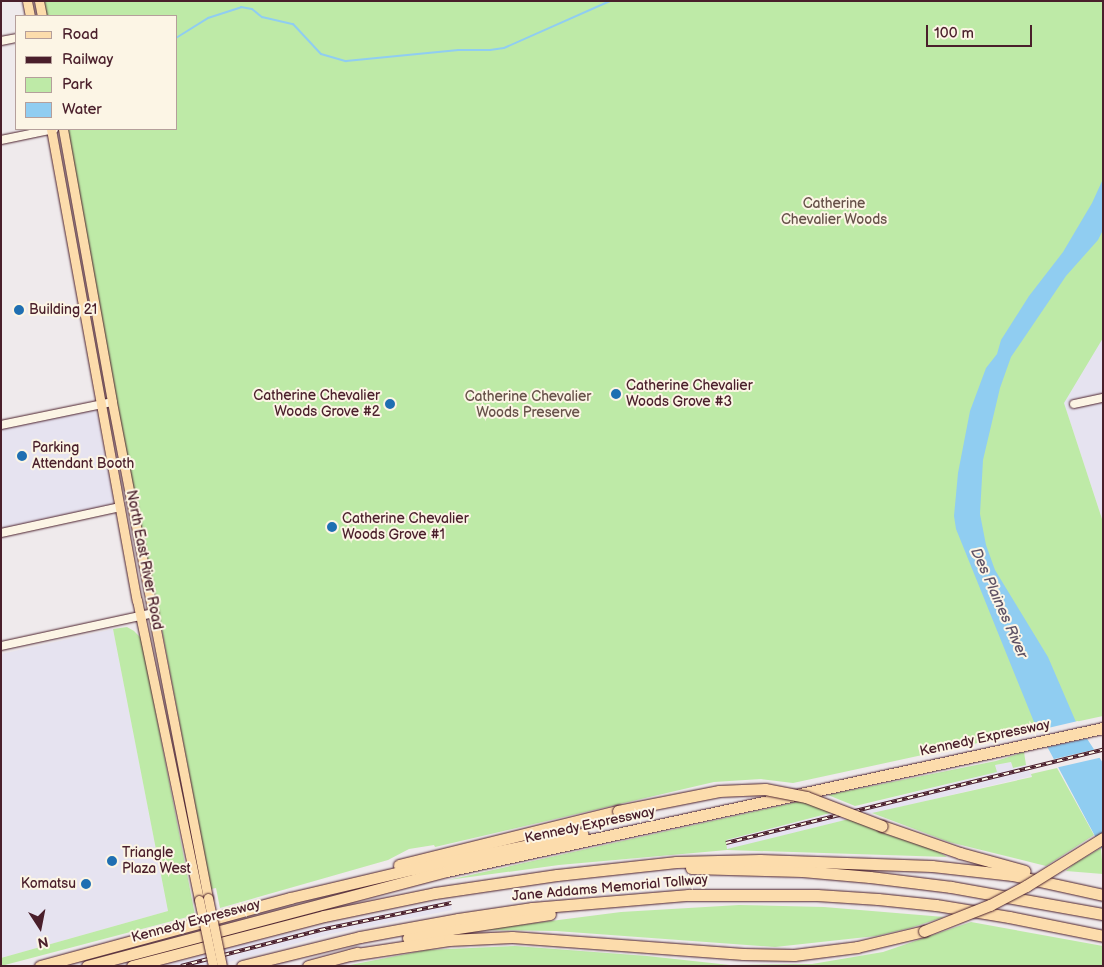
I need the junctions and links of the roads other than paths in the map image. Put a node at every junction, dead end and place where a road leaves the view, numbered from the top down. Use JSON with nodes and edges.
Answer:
{"nodes":[{"id":1,"x":27,"y":1,"type":"edge"},
{"id":2,"x":39,"y":1,"type":"edge"},
{"id":3,"x":30,"y":15,"type":"edge"},
{"id":4,"x":42,"y":15,"type":"edge"},
{"id":5,"x":15,"y":38,"type":"edge"},
{"id":6,"x":1,"y":42,"type":"edge"},
{"id":7,"x":47,"y":130,"type":"edge"},
{"id":8,"x":52,"y":130,"type":"edge"},
{"id":9,"x":63,"y":130,"type":"edge"},
{"id":10,"x":1,"y":140,"type":"edge"},
{"id":11,"x":1103,"y":398,"type":"edge"},
{"id":12,"x":112,"y":402,"type":"junction"},
{"id":13,"x":101,"y":404,"type":"junction"},
{"id":14,"x":1074,"y":404,"type":"dead end"},
{"id":15,"x":1,"y":426,"type":"edge"},
{"id":16,"x":120,"y":507,"type":"junction"},
{"id":17,"x":1,"y":533,"type":"edge"},
{"id":18,"x":154,"y":613,"type":"junction"},
{"id":19,"x":140,"y":616,"type":"junction"},
{"id":20,"x":1,"y":646,"type":"edge"},
{"id":21,"x":1103,"y":728,"type":"edge"},
{"id":22,"x":748,"y":806,"type":"junction"},
{"id":23,"x":1103,"y":838,"type":"edge"},
{"id":24,"x":557,"y":875,"type":"junction"},
{"id":25,"x":1052,"y":882,"type":"junction"},
{"id":26,"x":1100,"y":894,"type":"edge"},
{"id":27,"x":290,"y":898,"type":"junction"},
{"id":28,"x":203,"y":899,"type":"junction"},
{"id":29,"x":618,"y":900,"type":"junction"},
{"id":30,"x":1098,"y":913,"type":"edge"},
{"id":31,"x":1097,"y":935,"type":"edge"},
{"id":32,"x":350,"y":955,"type":"junction"},
{"id":33,"x":40,"y":966,"type":"edge"},
{"id":34,"x":86,"y":966,"type":"edge"},
{"id":35,"x":132,"y":966,"type":"edge"},
{"id":36,"x":212,"y":966,"type":"edge"},
{"id":37,"x":222,"y":966,"type":"edge"},
{"id":38,"x":242,"y":966,"type":"edge"},
{"id":39,"x":308,"y":966,"type":"edge"}],
"edges":[{"from":1,"to":3,"type":"main road"},
{"from":2,"to":4,"type":"main road"},
{"from":5,"to":6,"type":"street"},
{"from":7,"to":10,"type":"street"},
{"from":8,"to":13,"type":"main road","name":"North East River Road"},
{"from":9,"to":12,"type":"main road","name":"North East River Road"},
{"from":11,"to":14,"type":"street"},
{"from":12,"to":13,"type":"street"},
{"from":12,"to":18,"type":"main road","name":"North East River Road"},
{"from":13,"to":15,"type":"street"},
{"from":13,"to":16,"type":"main road","name":"North East River Road"},
{"from":16,"to":17,"type":"street"},
{"from":16,"to":19,"type":"main road","name":"North East River Road"},
{"from":18,"to":19,"type":"street"},
{"from":18,"to":28,"type":"main road","name":"North East River Road"},
{"from":19,"to":20,"type":"street"},
{"from":19,"to":28,"type":"main road","name":"North East River Road"},
{"from":21,"to":22,"type":"highway","name":"Kennedy Expressway"},
{"from":22,"to":27,"type":"highway"},
{"from":22,"to":34,"type":"highway","name":"Kennedy Expressway"},
{"from":23,"to":32,"type":"highway","bridge":true},
{"from":24,"to":25,"type":"highway","name":"Jane Addams Memorial Tollway"},
{"from":24,"to":30,"type":"highway","name":"Jane Addams Memorial Tollway"},
{"from":24,"to":35,"type":"highway","name":"Jane Addams Memorial Tollway"},
{"from":25,"to":26,"type":"highway","name":"Jane Addams Memorial Tollway"},
{"from":25,"to":27,"type":"highway","bridge":true},
{"from":27,"to":33,"type":"highway"},
{"from":28,"to":36,"type":"main road","name":"North East River Road","bridge":true},
{"from":28,"to":37,"type":"main road","name":"North East River Road","bridge":true},
{"from":29,"to":31,"type":"highway","name":"Jane Addams Memorial Tollway"},
{"from":29,"to":32,"type":"highway"},
{"from":29,"to":38,"type":"highway","name":"Jane Addams Memorial Tollway"},
{"from":32,"to":39,"type":"highway"}]}
